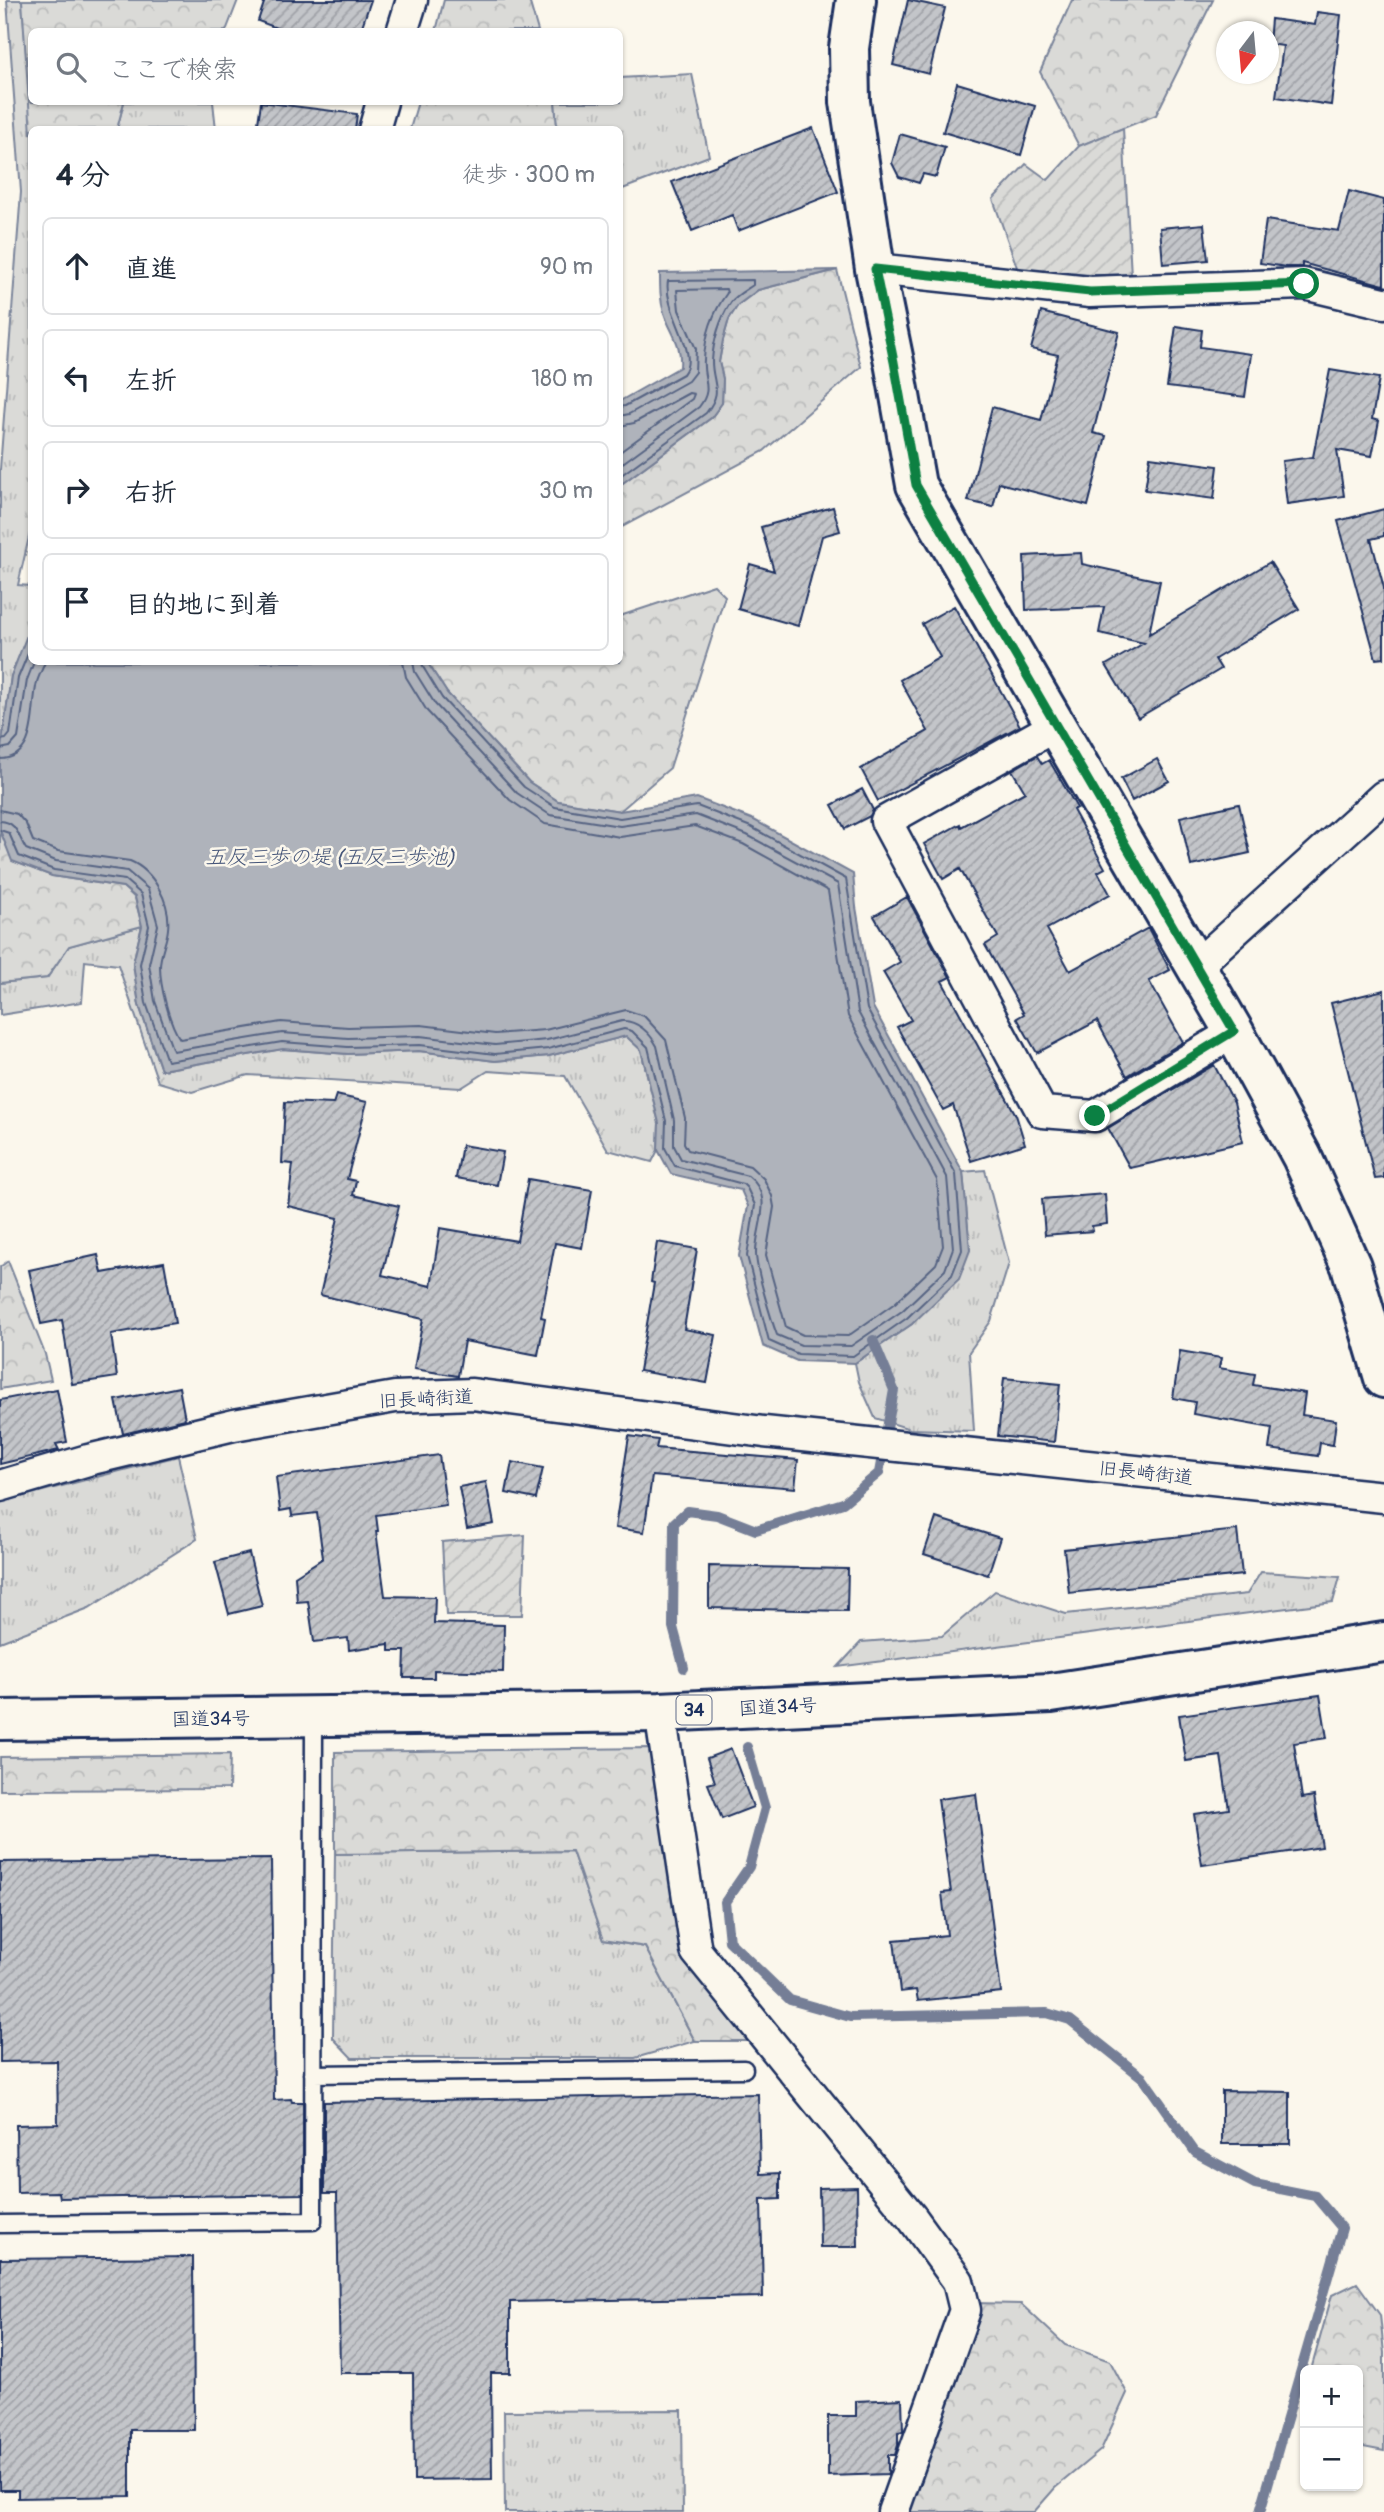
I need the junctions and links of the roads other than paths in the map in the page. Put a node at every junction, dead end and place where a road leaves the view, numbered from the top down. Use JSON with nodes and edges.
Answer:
{"nodes":[{"id":1,"x":412,"y":0,"type":"edge"},
{"id":2,"x":856,"y":0,"type":"edge"},
{"id":3,"x":403,"y":28,"type":"edge"},
{"id":4,"x":381,"y":105,"type":"edge"},
{"id":5,"x":375,"y":126,"type":"edge"},
{"id":6,"x":875,"y":269,"type":"junction"},
{"id":7,"x":1384,"y":303,"type":"edge"},
{"id":8,"x":1055,"y":726,"type":"junction"},
{"id":9,"x":1384,"y":796,"type":"edge"},
{"id":10,"x":1196,"y":966,"type":"junction"},
{"id":11,"x":1234,"y":1031,"type":"junction"},
{"id":12,"x":1384,"y":1378,"type":"edge"},
{"id":13,"x":0,"y":1486,"type":"edge"},
{"id":14,"x":1384,"y":1497,"type":"edge"},
{"id":15,"x":1384,"y":1642,"type":"edge"},
{"id":16,"x":660,"y":1712,"type":"junction"},
{"id":17,"x":314,"y":1716,"type":"junction"},
{"id":18,"x":0,"y":1720,"type":"edge"},
{"id":19,"x":744,"y":2069,"type":"dead end"},
{"id":20,"x":313,"y":2074,"type":"junction"},
{"id":21,"x":0,"y":2224,"type":"edge"},
{"id":22,"x":892,"y":2512,"type":"edge"}],
"edges":[{"from":1,"to":3,"type":"street"},
{"from":2,"to":6,"type":"main road"},
{"from":4,"to":5,"type":"street"},
{"from":6,"to":7,"type":"street"},
{"from":6,"to":8,"type":"main road"},
{"from":8,"to":10,"type":"main road"},
{"from":8,"to":11,"type":"street"},
{"from":9,"to":10,"type":"street"},
{"from":10,"to":11,"type":"main road"},
{"from":11,"to":12,"type":"main road"},
{"from":13,"to":14,"type":"street","name":"旧長崎街道"},
{"from":15,"to":16,"type":"main road","name":"国道34号","number":"34"},
{"from":16,"to":17,"type":"main road","name":"国道34号","number":"34"},
{"from":16,"to":22,"type":"street"},
{"from":17,"to":18,"type":"main road","name":"国道34号","number":"34"},
{"from":17,"to":20,"type":"lane"},
{"from":19,"to":20,"type":"lane"},
{"from":20,"to":21,"type":"lane"}]}
